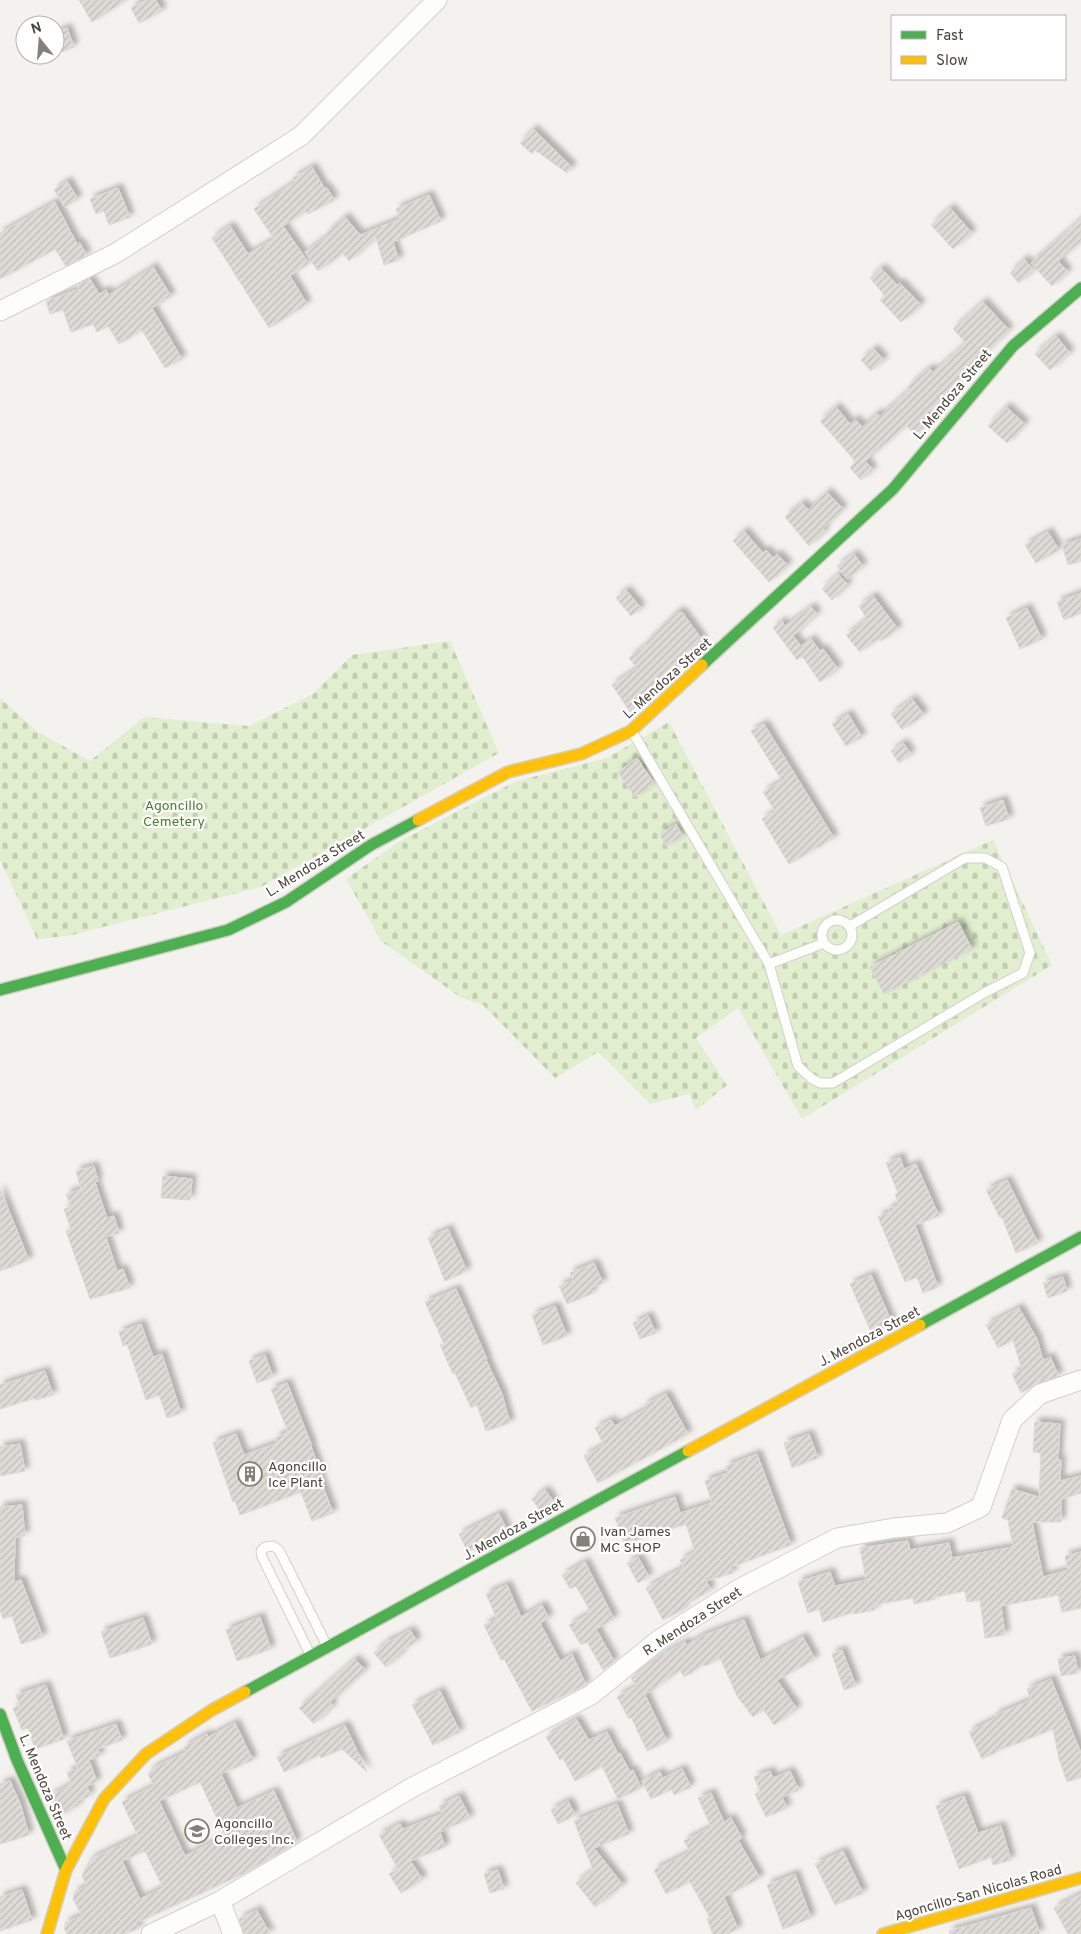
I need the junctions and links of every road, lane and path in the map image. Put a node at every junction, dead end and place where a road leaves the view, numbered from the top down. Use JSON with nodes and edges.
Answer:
{"nodes":[{"id":1,"x":437,"y":0,"type":"edge"},
{"id":2,"x":1081,"y":288,"type":"edge"},
{"id":3,"x":0,"y":311,"type":"edge"},
{"id":4,"x":631,"y":731,"type":"junction"},
{"id":5,"x":850,"y":926,"type":"junction"},
{"id":6,"x":824,"y":943,"type":"junction"},
{"id":7,"x":769,"y":964,"type":"junction"},
{"id":8,"x":0,"y":990,"type":"edge"},
{"id":9,"x":1081,"y":1237,"type":"edge"},
{"id":10,"x":1081,"y":1380,"type":"edge"},
{"id":11,"x":328,"y":1647,"type":"junction"},
{"id":12,"x":311,"y":1656,"type":"junction"},
{"id":13,"x":0,"y":1714,"type":"edge"},
{"id":14,"x":66,"y":1870,"type":"junction"},
{"id":15,"x":1081,"y":1878,"type":"edge"},
{"id":16,"x":220,"y":1901,"type":"junction"},
{"id":17,"x":47,"y":1934,"type":"edge"},
{"id":18,"x":151,"y":1934,"type":"edge"},
{"id":19,"x":233,"y":1934,"type":"edge"},
{"id":20,"x":883,"y":1934,"type":"edge"}],
"edges":[{"from":1,"to":3,"type":"street"},
{"from":2,"to":4,"type":"street","name":"L. Mendoza Street"},
{"from":4,"to":7,"type":"lane"},
{"from":4,"to":8,"type":"street","name":"L. Mendoza Street"},
{"from":5,"to":6,"type":"lane"},
{"from":5,"to":6,"type":"lane"},
{"from":5,"to":7,"type":"lane"},
{"from":6,"to":7,"type":"lane"},
{"from":9,"to":11,"type":"street","name":"J. Mendoza Street"},
{"from":10,"to":16,"type":"street","name":"R. Mendoza Street"},
{"from":11,"to":12,"type":"street","name":"J. Mendoza Street"},
{"from":11,"to":12,"type":"lane"},
{"from":12,"to":14,"type":"street","name":"J. Mendoza Street"},
{"from":13,"to":14,"type":"street","name":"L. Mendoza Street"},
{"from":14,"to":17,"type":"street","name":"J. Mendoza Street"},
{"from":15,"to":20,"type":"street","name":"Agoncillo-San Nicolas Road"},
{"from":16,"to":18,"type":"street","name":"R. Mendoza Street"},
{"from":16,"to":19,"type":"street"}]}
